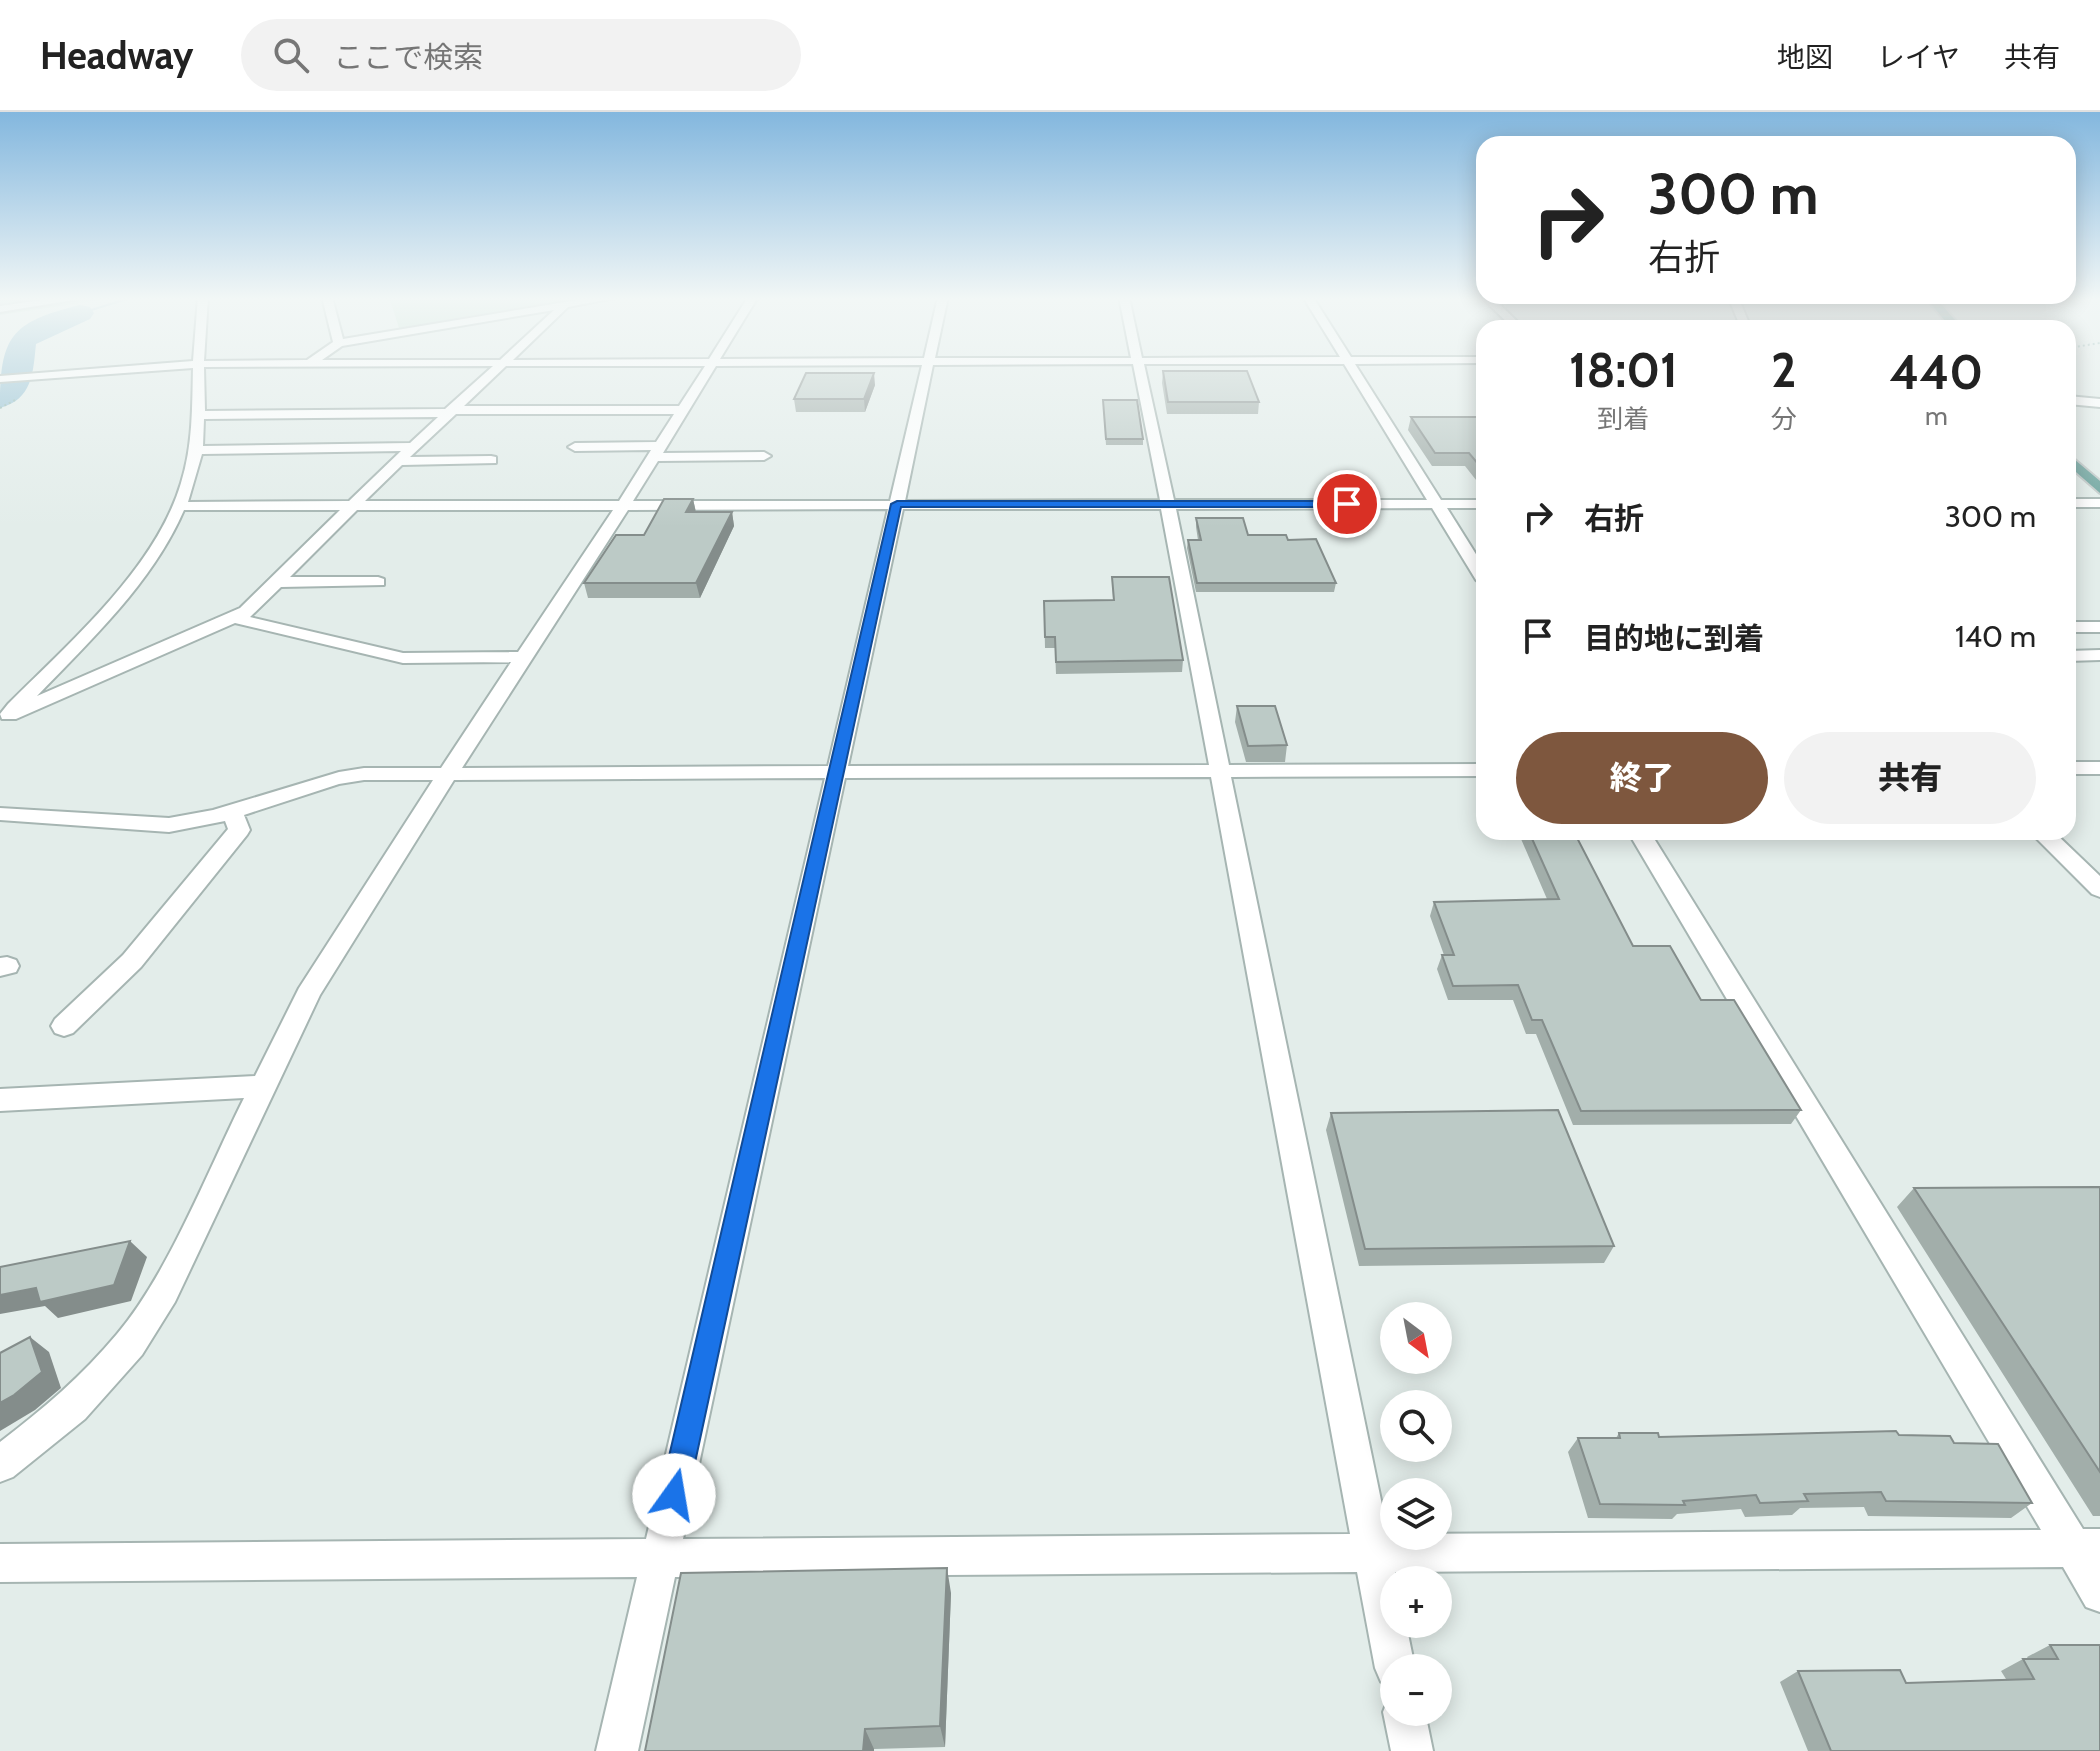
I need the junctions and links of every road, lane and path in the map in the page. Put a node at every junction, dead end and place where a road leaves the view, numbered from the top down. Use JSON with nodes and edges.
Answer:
{"nodes":[{"id":1,"x":75,"y":373,"type":"edge"},
{"id":2,"x":200,"y":373,"type":"edge"},
{"id":3,"x":491,"y":373,"type":"edge"},
{"id":4,"x":704,"y":373,"type":"edge"},
{"id":5,"x":925,"y":373,"type":"edge"},
{"id":6,"x":1141,"y":373,"type":"edge"},
{"id":7,"x":1354,"y":373,"type":"edge"},
{"id":8,"x":2,"y":378,"type":"edge"},
{"id":9,"x":2076,"y":401,"type":"edge"},
{"id":10,"x":2100,"y":403,"type":"edge"},
{"id":11,"x":683,"y":410,"type":"junction"},
{"id":12,"x":449,"y":412,"type":"junction"},
{"id":13,"x":198,"y":415,"type":"junction"},
{"id":14,"x":413,"y":447,"type":"junction"},
{"id":15,"x":575,"y":447,"type":"dead end"},
{"id":16,"x":196,"y":450,"type":"junction"},
{"id":17,"x":657,"y":452,"type":"junction"},
{"id":18,"x":764,"y":456,"type":"dead end"},
{"id":19,"x":491,"y":460,"type":"dead end"},
{"id":20,"x":398,"y":461,"type":"junction"},
{"id":21,"x":2076,"y":466,"type":"edge"},
{"id":22,"x":2100,"y":489,"type":"edge"},
{"id":23,"x":2076,"y":503,"type":"edge"},
{"id":24,"x":2100,"y":503,"type":"edge"},
{"id":25,"x":897,"y":504,"type":"junction"},
{"id":26,"x":1437,"y":504,"type":"junction"},
{"id":27,"x":1476,"y":504,"type":"edge"},
{"id":28,"x":1168,"y":505,"type":"junction"},
{"id":29,"x":180,"y":506,"type":"junction"},
{"id":30,"x":623,"y":506,"type":"junction"},
{"id":31,"x":351,"y":507,"type":"junction"},
{"id":32,"x":1476,"y":567,"type":"edge"},
{"id":33,"x":278,"y":582,"type":"junction"},
{"id":34,"x":378,"y":582,"type":"dead end"},
{"id":35,"x":234,"y":618,"type":"junction"},
{"id":36,"x":2076,"y":627,"type":"edge"},
{"id":37,"x":2100,"y":627,"type":"edge"},
{"id":38,"x":2100,"y":655,"type":"edge"},
{"id":39,"x":2076,"y":656,"type":"edge"},
{"id":40,"x":520,"y":657,"type":"junction"},
{"id":41,"x":4,"y":720,"type":"edge"},
{"id":42,"x":2076,"y":768,"type":"edge"},
{"id":43,"x":2100,"y":768,"type":"edge"},
{"id":44,"x":1476,"y":770,"type":"edge"},
{"id":45,"x":835,"y":771,"type":"junction"},
{"id":46,"x":1219,"y":771,"type":"junction"},
{"id":47,"x":443,"y":776,"type":"junction"},
{"id":48,"x":233,"y":813,"type":"junction"},
{"id":49,"x":0,"y":814,"type":"edge"},
{"id":50,"x":1644,"y":840,"type":"edge"},
{"id":51,"x":2049,"y":840,"type":"edge"},
{"id":52,"x":2100,"y":889,"type":"edge"},
{"id":53,"x":64,"y":1026,"type":"dead end"},
{"id":54,"x":264,"y":1086,"type":"junction"},
{"id":55,"x":0,"y":1100,"type":"edge"},
{"id":56,"x":0,"y":1464,"type":"edge"},
{"id":57,"x":2086,"y":1548,"type":"edge"},
{"id":58,"x":1373,"y":1554,"type":"junction"},
{"id":59,"x":661,"y":1556,"type":"junction"},
{"id":60,"x":0,"y":1563,"type":"edge"},
{"id":61,"x":2100,"y":1593,"type":"edge"},
{"id":62,"x":1392,"y":1654,"type":"edge"},
{"id":63,"x":1407,"y":1726,"type":"edge"},
{"id":64,"x":617,"y":1751,"type":"edge"},
{"id":65,"x":1412,"y":1751,"type":"edge"}],
"edges":[{"from":1,"to":8,"type":"street"},
{"from":2,"to":13,"type":"street"},
{"from":3,"to":12,"type":"street"},
{"from":4,"to":11,"type":"street"},
{"from":5,"to":25,"type":"street"},
{"from":6,"to":28,"type":"street"},
{"from":7,"to":26,"type":"street"},
{"from":9,"to":10,"type":"street"},
{"from":11,"to":12,"type":"street"},
{"from":11,"to":17,"type":"street"},
{"from":12,"to":13,"type":"street"},
{"from":12,"to":14,"type":"street"},
{"from":13,"to":16,"type":"street"},
{"from":14,"to":16,"type":"street"},
{"from":14,"to":20,"type":"street"},
{"from":15,"to":17,"type":"street"},
{"from":16,"to":29,"type":"street"},
{"from":17,"to":18,"type":"street"},
{"from":17,"to":30,"type":"street"},
{"from":19,"to":20,"type":"street"},
{"from":20,"to":31,"type":"street"},
{"from":21,"to":22,"type":"main road"},
{"from":23,"to":24,"type":"street"},
{"from":25,"to":28,"type":"street"},
{"from":25,"to":30,"type":"street"},
{"from":25,"to":45,"type":"street"},
{"from":26,"to":27,"type":"street"},
{"from":26,"to":28,"type":"street"},
{"from":26,"to":32,"type":"street"},
{"from":28,"to":46,"type":"street"},
{"from":29,"to":31,"type":"street"},
{"from":29,"to":41,"type":"street"},
{"from":30,"to":31,"type":"street"},
{"from":30,"to":40,"type":"street"},
{"from":31,"to":33,"type":"street"},
{"from":33,"to":34,"type":"street"},
{"from":33,"to":35,"type":"street"},
{"from":35,"to":40,"type":"street"},
{"from":35,"to":41,"type":"street"},
{"from":36,"to":37,"type":"street"},
{"from":38,"to":39,"type":"street"},
{"from":40,"to":47,"type":"street"},
{"from":42,"to":43,"type":"street"},
{"from":44,"to":46,"type":"street"},
{"from":45,"to":46,"type":"street"},
{"from":45,"to":47,"type":"street"},
{"from":45,"to":59,"type":"street"},
{"from":46,"to":58,"type":"street"},
{"from":47,"to":48,"type":"street"},
{"from":47,"to":54,"type":"street"},
{"from":48,"to":49,"type":"street"},
{"from":48,"to":53,"type":"street"},
{"from":50,"to":57,"type":"street"},
{"from":51,"to":52,"type":"street"},
{"from":54,"to":55,"type":"street"},
{"from":54,"to":56,"type":"street"},
{"from":57,"to":58,"type":"street"},
{"from":57,"to":61,"type":"street"},
{"from":58,"to":59,"type":"street"},
{"from":58,"to":62,"type":"street"},
{"from":59,"to":60,"type":"street"},
{"from":59,"to":64,"type":"street"},
{"from":63,"to":65,"type":"street"}]}
